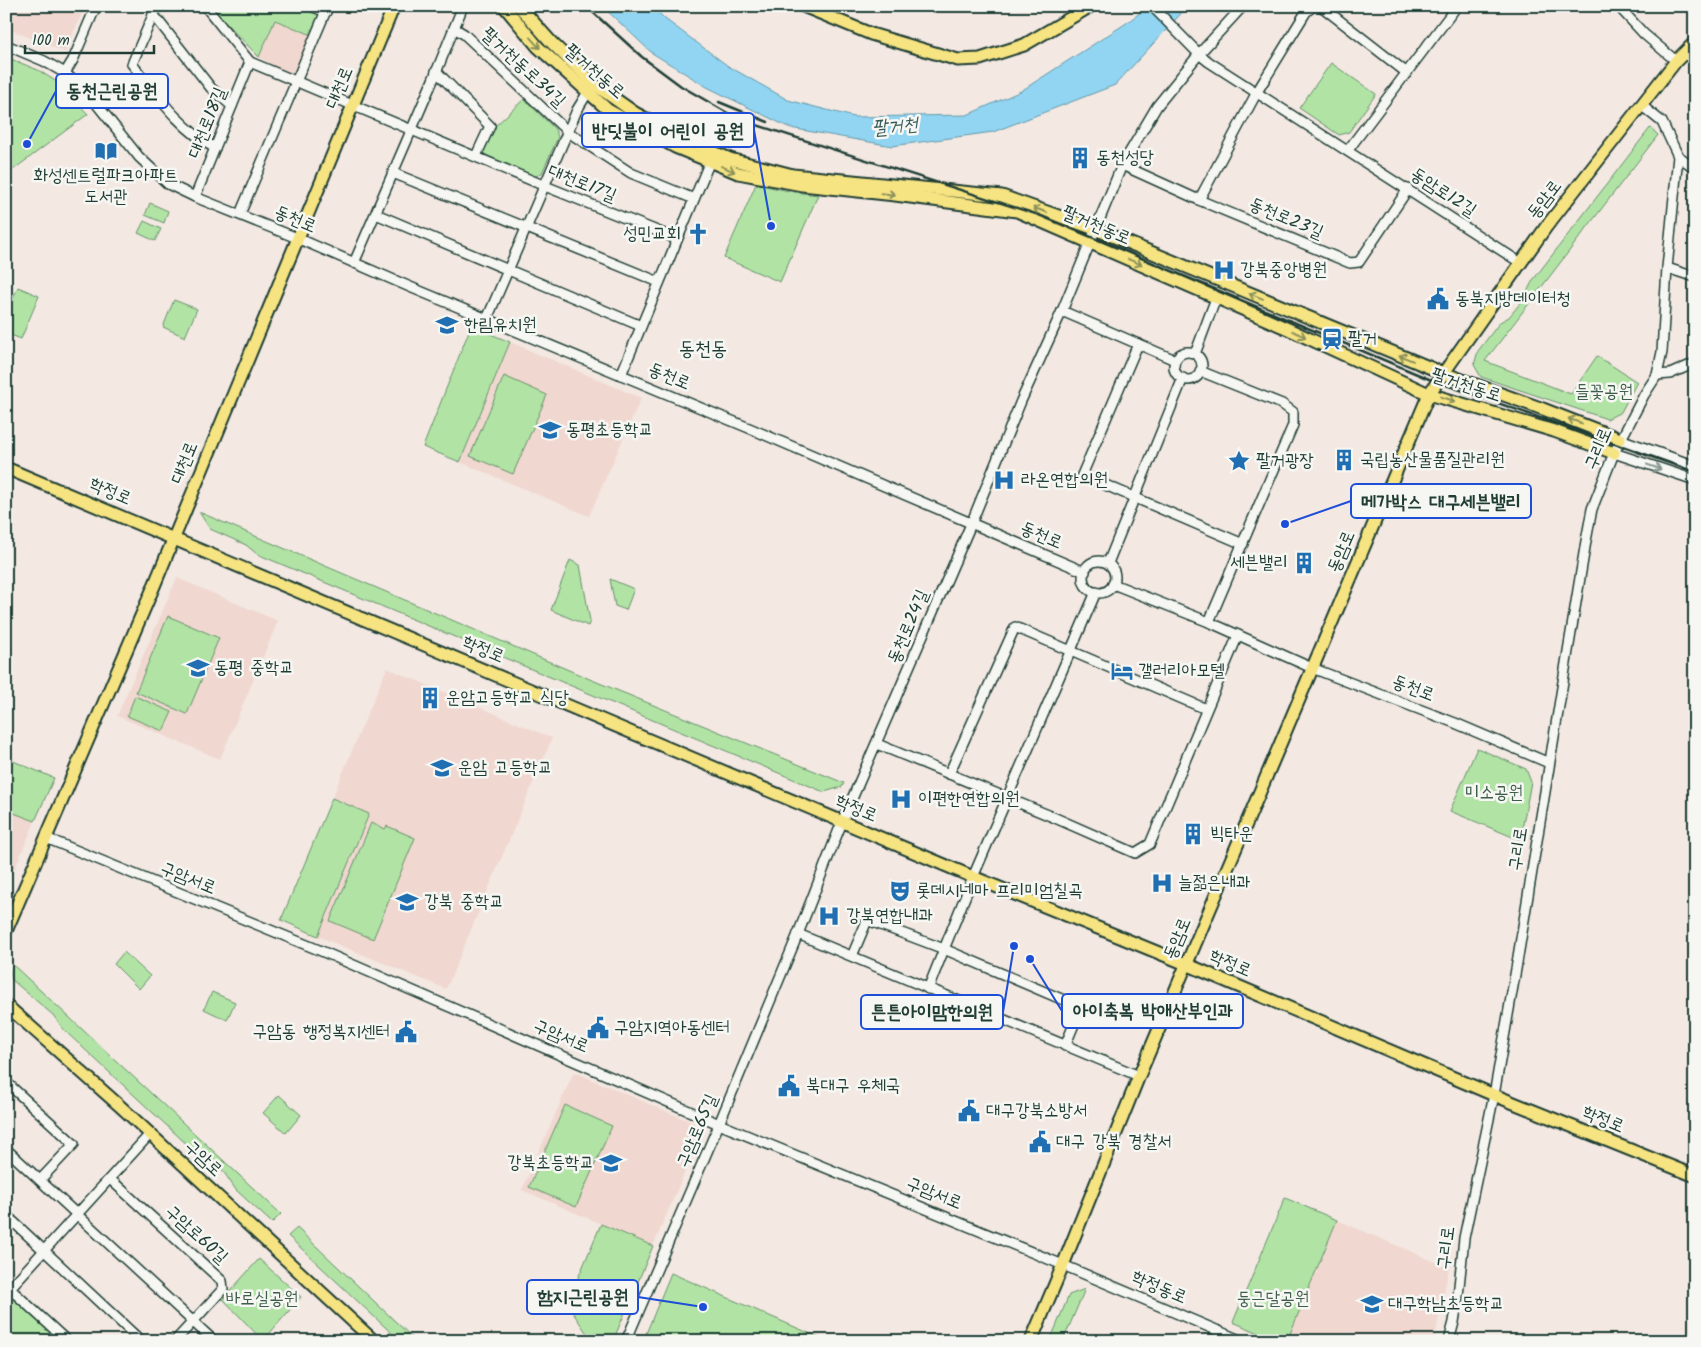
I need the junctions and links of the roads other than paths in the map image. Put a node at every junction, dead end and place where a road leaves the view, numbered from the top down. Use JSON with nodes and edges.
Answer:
{"nodes":[{"id":1,"x":96,"y":6,"type":"edge"},
{"id":2,"x":311,"y":6,"type":"edge"},
{"id":3,"x":394,"y":6,"type":"edge"},
{"id":4,"x":463,"y":6,"type":"edge"},
{"id":5,"x":504,"y":6,"type":"edge"},
{"id":6,"x":519,"y":6,"type":"edge"},
{"id":7,"x":803,"y":6,"type":"edge"},
{"id":8,"x":1091,"y":6,"type":"edge"},
{"id":9,"x":1152,"y":6,"type":"edge"},
{"id":10,"x":1242,"y":6,"type":"edge"},
{"id":11,"x":1313,"y":6,"type":"edge"},
{"id":12,"x":1321,"y":6,"type":"edge"},
{"id":13,"x":1457,"y":6,"type":"edge"},
{"id":14,"x":1618,"y":6,"type":"edge"},
{"id":15,"x":209,"y":8,"type":"edge"},
{"id":16,"x":327,"y":9,"type":"edge"},
{"id":17,"x":155,"y":10,"type":"edge"},
{"id":18,"x":454,"y":28,"type":"junction"},
{"id":19,"x":1695,"y":42,"type":"edge"},
{"id":20,"x":6,"y":45,"type":"edge"},
{"id":21,"x":1199,"y":54,"type":"junction"},
{"id":22,"x":1680,"y":57,"type":"junction"},
{"id":23,"x":1695,"y":61,"type":"edge"},
{"id":24,"x":250,"y":62,"type":"junction"},
{"id":25,"x":436,"y":71,"type":"junction"},
{"id":26,"x":64,"y":73,"type":"junction"},
{"id":27,"x":1407,"y":73,"type":"junction"},
{"id":28,"x":296,"y":81,"type":"junction"},
{"id":29,"x":588,"y":92,"type":"junction"},
{"id":30,"x":1257,"y":92,"type":"junction"},
{"id":31,"x":352,"y":105,"type":"junction"},
{"id":32,"x":1641,"y":105,"type":"junction"},
{"id":33,"x":232,"y":106,"type":"junction"},
{"id":34,"x":412,"y":130,"type":"junction"},
{"id":35,"x":568,"y":132,"type":"junction"},
{"id":36,"x":215,"y":148,"type":"junction"},
{"id":37,"x":1348,"y":150,"type":"junction"},
{"id":38,"x":476,"y":156,"type":"junction"},
{"id":39,"x":1678,"y":156,"type":"junction"},
{"id":40,"x":710,"y":161,"type":"junction"},
{"id":41,"x":1122,"y":165,"type":"junction"},
{"id":42,"x":1695,"y":168,"type":"edge"},
{"id":43,"x":393,"y":173,"type":"junction"},
{"id":44,"x":545,"y":186,"type":"junction"},
{"id":45,"x":1408,"y":189,"type":"junction"},
{"id":46,"x":195,"y":197,"type":"junction"},
{"id":47,"x":694,"y":199,"type":"junction"},
{"id":48,"x":1199,"y":200,"type":"junction"},
{"id":49,"x":240,"y":214,"type":"junction"},
{"id":50,"x":376,"y":214,"type":"junction"},
{"id":51,"x":527,"y":228,"type":"junction"},
{"id":52,"x":1095,"y":229,"type":"junction"},
{"id":53,"x":297,"y":238,"type":"junction"},
{"id":54,"x":677,"y":239,"type":"junction"},
{"id":55,"x":1090,"y":242,"type":"junction"},
{"id":56,"x":1521,"y":262,"type":"junction"},
{"id":57,"x":354,"y":263,"type":"junction"},
{"id":58,"x":1667,"y":268,"type":"junction"},
{"id":59,"x":508,"y":271,"type":"junction"},
{"id":60,"x":1695,"y":278,"type":"edge"},
{"id":61,"x":659,"y":282,"type":"junction"},
{"id":62,"x":1216,"y":298,"type":"junction"},
{"id":63,"x":1062,"y":311,"type":"junction"},
{"id":64,"x":487,"y":319,"type":"junction"},
{"id":65,"x":641,"y":326,"type":"junction"},
{"id":66,"x":1138,"y":344,"type":"junction"},
{"id":67,"x":1195,"y":354,"type":"junction"},
{"id":68,"x":1175,"y":360,"type":"junction"},
{"id":69,"x":1695,"y":363,"type":"edge"},
{"id":70,"x":1200,"y":371,"type":"junction"},
{"id":71,"x":1443,"y":373,"type":"junction"},
{"id":72,"x":621,"y":375,"type":"junction"},
{"id":73,"x":1657,"y":375,"type":"junction"},
{"id":74,"x":1183,"y":378,"type":"junction"},
{"id":75,"x":1429,"y":394,"type":"junction"},
{"id":76,"x":1620,"y":439,"type":"junction"},
{"id":77,"x":1614,"y":453,"type":"junction"},
{"id":78,"x":1695,"y":466,"type":"edge"},
{"id":79,"x":6,"y":468,"type":"edge"},
{"id":80,"x":1695,"y":480,"type":"edge"},
{"id":81,"x":1134,"y":497,"type":"junction"},
{"id":82,"x":971,"y":524,"type":"junction"},
{"id":83,"x":174,"y":537,"type":"junction"},
{"id":84,"x":1243,"y":544,"type":"junction"},
{"id":85,"x":1108,"y":563,"type":"junction"},
{"id":86,"x":1084,"y":572,"type":"junction"},
{"id":87,"x":1113,"y":584,"type":"junction"},
{"id":88,"x":1096,"y":592,"type":"junction"},
{"id":89,"x":1209,"y":622,"type":"junction"},
{"id":90,"x":1238,"y":635,"type":"junction"},
{"id":91,"x":1070,"y":650,"type":"junction"},
{"id":92,"x":1312,"y":668,"type":"junction"},
{"id":93,"x":1206,"y":709,"type":"junction"},
{"id":94,"x":877,"y":744,"type":"junction"},
{"id":95,"x":1549,"y":763,"type":"junction"},
{"id":96,"x":949,"y":774,"type":"junction"},
{"id":97,"x":1007,"y":798,"type":"junction"},
{"id":98,"x":842,"y":822,"type":"junction"},
{"id":99,"x":46,"y":838,"type":"junction"},
{"id":100,"x":973,"y":877,"type":"junction"},
{"id":101,"x":6,"y":931,"type":"edge"},
{"id":102,"x":798,"y":934,"type":"junction"},
{"id":103,"x":944,"y":949,"type":"junction"},
{"id":104,"x":852,"y":956,"type":"junction"},
{"id":105,"x":1186,"y":964,"type":"junction"},
{"id":106,"x":928,"y":989,"type":"junction"},
{"id":107,"x":6,"y":1005,"type":"edge"},
{"id":108,"x":1065,"y":1046,"type":"junction"},
{"id":109,"x":1139,"y":1076,"type":"junction"},
{"id":110,"x":6,"y":1082,"type":"edge"},
{"id":111,"x":1494,"y":1095,"type":"junction"},
{"id":112,"x":719,"y":1124,"type":"junction"},
{"id":113,"x":150,"y":1134,"type":"junction"},
{"id":114,"x":6,"y":1149,"type":"edge"},
{"id":115,"x":1695,"y":1176,"type":"edge"},
{"id":116,"x":110,"y":1179,"type":"junction"},
{"id":117,"x":40,"y":1180,"type":"junction"},
{"id":118,"x":77,"y":1214,"type":"junction"},
{"id":119,"x":6,"y":1216,"type":"edge"},
{"id":120,"x":44,"y":1251,"type":"junction"},
{"id":121,"x":1064,"y":1265,"type":"junction"},
{"id":122,"x":8,"y":1286,"type":"edge"},
{"id":123,"x":193,"y":1322,"type":"junction"},
{"id":124,"x":67,"y":1341,"type":"edge"},
{"id":125,"x":141,"y":1341,"type":"edge"},
{"id":126,"x":175,"y":1341,"type":"edge"},
{"id":127,"x":214,"y":1341,"type":"edge"},
{"id":128,"x":374,"y":1341,"type":"edge"},
{"id":129,"x":626,"y":1341,"type":"edge"},
{"id":130,"x":1031,"y":1341,"type":"edge"},
{"id":131,"x":1242,"y":1341,"type":"edge"},
{"id":132,"x":1448,"y":1341,"type":"edge"}],
"edges":[{"from":1,"to":26,"type":"street"},
{"from":2,"to":16,"type":"street"},
{"from":3,"to":31,"type":"main road","name":"대천로"},
{"from":4,"to":18,"type":"street"},
{"from":5,"to":29,"type":"main road","name":"팔거천동로","one_way":true},
{"from":52,"to":6,"type":"main road","name":"팔거천동로","one_way":true},
{"from":7,"to":8,"type":"main road"},
{"from":9,"to":21,"type":"street","name":"동암로12길"},
{"from":10,"to":21,"type":"street"},
{"from":11,"to":30,"type":"street"},
{"from":12,"to":27,"type":"street"},
{"from":13,"to":27,"type":"street"},
{"from":14,"to":22,"type":"street"},
{"from":15,"to":24,"type":"street"},
{"from":16,"to":28,"type":"street"},
{"from":17,"to":33,"type":"street"},
{"from":17,"to":36,"type":"street"},
{"from":18,"to":25,"type":"street"},
{"from":18,"to":35,"type":"street","name":"팔거천동로34길"},
{"from":19,"to":22,"type":"main road","name":"동암로"},
{"from":20,"to":26,"type":"street","name":"동천로"},
{"from":21,"to":30,"type":"street","name":"동암로12길"},
{"from":21,"to":41,"type":"street"},
{"from":22,"to":23,"type":"street"},
{"from":22,"to":32,"type":"main road","name":"동암로"},
{"from":24,"to":28,"type":"street"},
{"from":24,"to":33,"type":"street","name":"대천로18길"},
{"from":25,"to":34,"type":"street"},
{"from":25,"to":38,"type":"street"},
{"from":26,"to":46,"type":"street","name":"동천로"},
{"from":27,"to":37,"type":"street"},
{"from":28,"to":31,"type":"street"},
{"from":28,"to":49,"type":"street"},
{"from":29,"to":35,"type":"street","name":"팔거천동로34길"},
{"from":29,"to":40,"type":"main road","name":"팔거천동로"},
{"from":30,"to":37,"type":"street","name":"동암로12길"},
{"from":30,"to":48,"type":"street"},
{"from":31,"to":34,"type":"street","name":"대천로17길"},
{"from":31,"to":53,"type":"main road","name":"대천로"},
{"from":32,"to":39,"type":"street"},
{"from":32,"to":56,"type":"main road","name":"동암로"},
{"from":33,"to":36,"type":"street","name":"대천로18길"},
{"from":34,"to":38,"type":"street","name":"대천로17길"},
{"from":34,"to":43,"type":"street"},
{"from":35,"to":44,"type":"street","name":"팔거천동로34길"},
{"from":35,"to":47,"type":"street","name":"팔거천동로34길"},
{"from":36,"to":46,"type":"street","name":"대천로18길"},
{"from":37,"to":45,"type":"street","name":"동암로12길"},
{"from":38,"to":44,"type":"street","name":"대천로17길"},
{"from":39,"to":42,"type":"street"},
{"from":39,"to":58,"type":"street","name":"구리로"},
{"from":40,"to":47,"type":"street"},
{"from":40,"to":55,"type":"main road","name":"팔거천동로","one_way":true},
{"from":41,"to":48,"type":"street","name":"동천로23길"},
{"from":41,"to":52,"type":"street"},
{"from":43,"to":50,"type":"street"},
{"from":43,"to":51,"type":"street"},
{"from":44,"to":51,"type":"street","name":"팔거천동로34길"},
{"from":44,"to":54,"type":"street","name":"대천로17길"},
{"from":45,"to":48,"type":"street","name":"동천로23길"},
{"from":45,"to":56,"type":"street","name":"동암로12길"},
{"from":46,"to":49,"type":"street","name":"동천로"},
{"from":47,"to":54,"type":"street"},
{"from":49,"to":53,"type":"street","name":"동천로"},
{"from":50,"to":57,"type":"street"},
{"from":50,"to":59,"type":"street"},
{"from":51,"to":59,"type":"street","name":"팔거천동로34길"},
{"from":51,"to":61,"type":"street"},
{"from":52,"to":55,"type":"street"},
{"from":71,"to":52,"type":"main road","name":"팔거천동로","one_way":true},
{"from":53,"to":57,"type":"street","name":"동천로"},
{"from":53,"to":83,"type":"main road","name":"대천로"},
{"from":54,"to":61,"type":"street"},
{"from":55,"to":62,"type":"main road","name":"팔거천동로","one_way":true},
{"from":55,"to":63,"type":"street"},
{"from":56,"to":71,"type":"main road","name":"동암로"},
{"from":57,"to":64,"type":"street","name":"동천로"},
{"from":58,"to":60,"type":"street"},
{"from":58,"to":73,"type":"street","name":"구리로"},
{"from":59,"to":64,"type":"street","name":"팔거천동로34길"},
{"from":59,"to":65,"type":"street"},
{"from":61,"to":65,"type":"street"},
{"from":62,"to":67,"type":"street"},
{"from":62,"to":75,"type":"main road","name":"팔거천동로","one_way":true},
{"from":63,"to":66,"type":"street"},
{"from":63,"to":82,"type":"street"},
{"from":64,"to":72,"type":"street","name":"동천로"},
{"from":65,"to":72,"type":"street"},
{"from":66,"to":68,"type":"street"},
{"from":66,"to":81,"type":"street"},
{"from":67,"to":68,"type":"street"},
{"from":67,"to":70,"type":"street"},
{"from":68,"to":74,"type":"street"},
{"from":69,"to":73,"type":"street"},
{"from":70,"to":74,"type":"street"},
{"from":70,"to":84,"type":"street"},
{"from":71,"to":75,"type":"main road","name":"동암로"},
{"from":76,"to":71,"type":"main road","name":"팔거천동로","one_way":true},
{"from":72,"to":82,"type":"street","name":"동천로"},
{"from":73,"to":76,"type":"street","name":"구리로"},
{"from":74,"to":81,"type":"street"},
{"from":75,"to":77,"type":"main road","name":"팔거천동로","one_way":true},
{"from":75,"to":92,"type":"main road","name":"동암로"},
{"from":76,"to":77,"type":"street","name":"구리로"},
{"from":76,"to":78,"type":"street","name":"팔거천동로"},
{"from":77,"to":80,"type":"street","name":"팔거천동로","one_way":true},
{"from":77,"to":95,"type":"street","name":"구리로"},
{"from":79,"to":83,"type":"main road","name":"학정로"},
{"from":81,"to":84,"type":"street"},
{"from":81,"to":85,"type":"street"},
{"from":82,"to":86,"type":"street","name":"동천로"},
{"from":82,"to":94,"type":"street","name":"동천로24길"},
{"from":83,"to":98,"type":"main road","name":"학정로"},
{"from":83,"to":99,"type":"main road","name":"대천로"},
{"from":84,"to":89,"type":"street"},
{"from":85,"to":86,"type":"street"},
{"from":85,"to":87,"type":"street"},
{"from":86,"to":88,"type":"street"},
{"from":87,"to":88,"type":"street"},
{"from":87,"to":89,"type":"street","name":"동천로"},
{"from":88,"to":91,"type":"street"},
{"from":89,"to":90,"type":"street","name":"동천로"},
{"from":90,"to":92,"type":"street","name":"동천로"},
{"from":90,"to":93,"type":"street"},
{"from":91,"to":93,"type":"street"},
{"from":91,"to":96,"type":"street"},
{"from":91,"to":97,"type":"street"},
{"from":92,"to":95,"type":"street","name":"동천로"},
{"from":92,"to":105,"type":"main road","name":"동암로"},
{"from":93,"to":97,"type":"street"},
{"from":94,"to":96,"type":"street"},
{"from":94,"to":98,"type":"street","name":"동천로24길"},
{"from":95,"to":111,"type":"street","name":"구리로"},
{"from":96,"to":97,"type":"street"},
{"from":97,"to":100,"type":"street"},
{"from":98,"to":100,"type":"main road","name":"학정로"},
{"from":98,"to":102,"type":"street","name":"구암로65길"},
{"from":99,"to":101,"type":"main road","name":"대천로"},
{"from":99,"to":112,"type":"street","name":"구암서로"},
{"from":100,"to":103,"type":"street"},
{"from":100,"to":105,"type":"main road","name":"학정로"},
{"from":102,"to":104,"type":"street"},
{"from":102,"to":112,"type":"street","name":"구암로65길"},
{"from":103,"to":104,"type":"street"},
{"from":103,"to":106,"type":"street"},
{"from":103,"to":108,"type":"street"},
{"from":104,"to":106,"type":"street"},
{"from":105,"to":109,"type":"main road","name":"동암로"},
{"from":105,"to":111,"type":"main road","name":"학정로"},
{"from":106,"to":108,"type":"street"},
{"from":107,"to":113,"type":"main road","name":"구암로"},
{"from":108,"to":109,"type":"street"},
{"from":109,"to":121,"type":"main road","name":"동암로"},
{"from":110,"to":117,"type":"street"},
{"from":111,"to":115,"type":"main road","name":"학정로"},
{"from":111,"to":132,"type":"street","name":"구리로"},
{"from":112,"to":121,"type":"street","name":"구암서로"},
{"from":112,"to":129,"type":"street","name":"구암로65길"},
{"from":113,"to":116,"type":"street"},
{"from":113,"to":128,"type":"main road","name":"구암로"},
{"from":114,"to":117,"type":"street"},
{"from":116,"to":118,"type":"street"},
{"from":116,"to":123,"type":"street","name":"구암로60길"},
{"from":117,"to":118,"type":"street"},
{"from":118,"to":120,"type":"street"},
{"from":118,"to":123,"type":"street"},
{"from":119,"to":120,"type":"street"},
{"from":120,"to":122,"type":"street"},
{"from":120,"to":125,"type":"street"},
{"from":121,"to":130,"type":"main road","name":"동암로"},
{"from":121,"to":131,"type":"street","name":"학정동로"},
{"from":122,"to":124,"type":"street"},
{"from":123,"to":126,"type":"street","name":"구암로60길"},
{"from":123,"to":127,"type":"street"}]}
